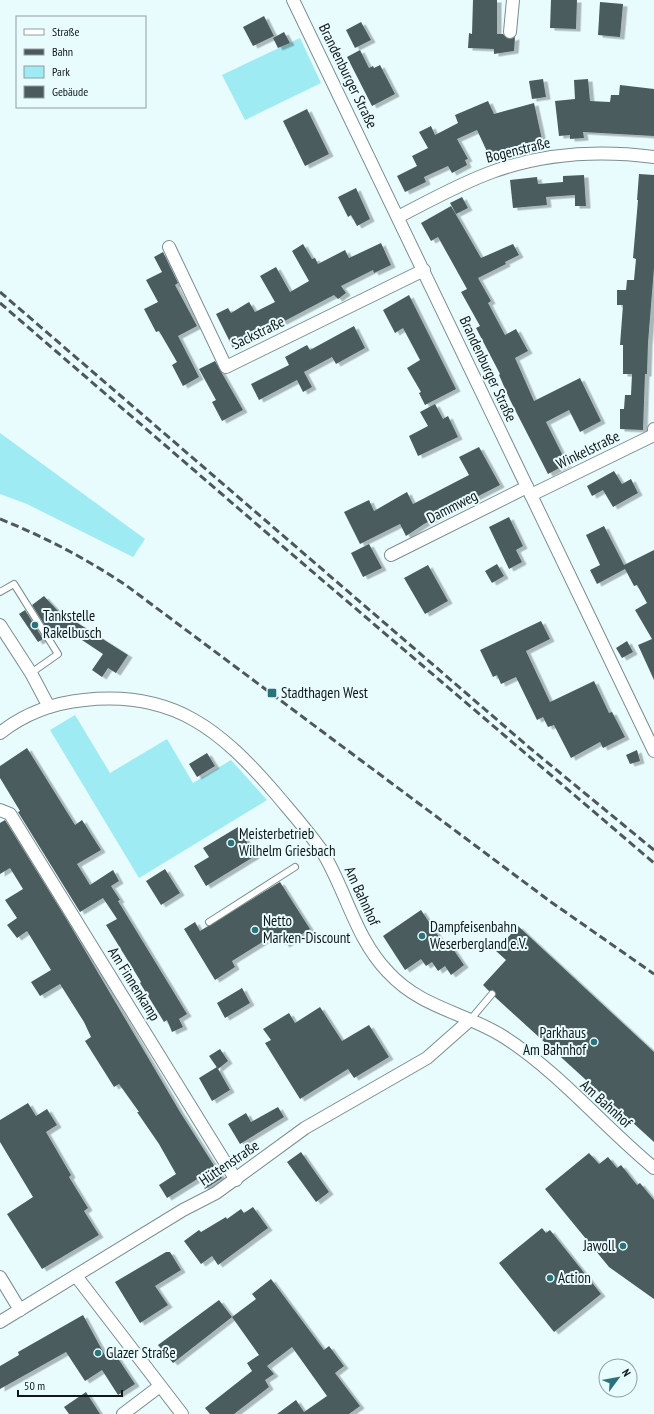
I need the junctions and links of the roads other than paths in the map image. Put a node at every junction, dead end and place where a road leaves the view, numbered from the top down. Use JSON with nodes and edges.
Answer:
{"nodes":[{"id":1,"x":513,"y":0,"type":"edge"},
{"id":2,"x":296,"y":2,"type":"edge"},
{"id":3,"x":510,"y":32,"type":"dead end"},
{"id":4,"x":654,"y":157,"type":"edge"},
{"id":5,"x":398,"y":217,"type":"junction"},
{"id":6,"x":169,"y":247,"type":"dead end"},
{"id":7,"x":424,"y":270,"type":"junction"},
{"id":8,"x":654,"y":429,"type":"edge"},
{"id":9,"x":529,"y":491,"type":"junction"},
{"id":10,"x":391,"y":555,"type":"dead end"},
{"id":11,"x":0,"y":592,"type":"edge"},
{"id":12,"x":0,"y":625,"type":"edge"},
{"id":13,"x":31,"y":673,"type":"junction"},
{"id":14,"x":49,"y":707,"type":"junction"},
{"id":15,"x":0,"y":733,"type":"edge"},
{"id":16,"x":654,"y":751,"type":"edge"},
{"id":17,"x":0,"y":810,"type":"edge"},
{"id":18,"x":295,"y":867,"type":"dead end"},
{"id":19,"x":209,"y":922,"type":"dead end"},
{"id":20,"x":492,"y":994,"type":"dead end"},
{"id":21,"x":470,"y":1020,"type":"junction"},
{"id":22,"x":654,"y":1168,"type":"edge"},
{"id":23,"x":236,"y":1180,"type":"junction"},
{"id":24,"x":76,"y":1276,"type":"junction"},
{"id":25,"x":0,"y":1277,"type":"edge"},
{"id":26,"x":20,"y":1310,"type":"junction"},
{"id":27,"x":0,"y":1322,"type":"edge"},
{"id":28,"x":160,"y":1386,"type":"junction"},
{"id":29,"x":123,"y":1414,"type":"edge"},
{"id":30,"x":182,"y":1414,"type":"edge"}],
"edges":[{"from":1,"to":3,"type":"street"},
{"from":2,"to":5,"type":"street","name":"Brandenburger Straße"},
{"from":4,"to":5,"type":"street","name":"Bogenstraße"},
{"from":5,"to":7,"type":"street","name":"Brandenburger Straße"},
{"from":6,"to":7,"type":"street","name":"Sackstraße"},
{"from":7,"to":9,"type":"street","name":"Brandenburger Straße"},
{"from":8,"to":9,"type":"street","name":"Winkelstraße"},
{"from":9,"to":10,"type":"street","name":"Dammweg"},
{"from":9,"to":16,"type":"street","name":"Brandenburger Straße"},
{"from":11,"to":13,"type":"lane"},
{"from":12,"to":13,"type":"street"},
{"from":13,"to":14,"type":"street"},
{"from":14,"to":15,"type":"street","name":"Am Bahnhof"},
{"from":14,"to":21,"type":"street","name":"Am Bahnhof"},
{"from":17,"to":23,"type":"street","name":"Am Finnenkamp"},
{"from":18,"to":19,"type":"lane"},
{"from":20,"to":21,"type":"lane"},
{"from":21,"to":22,"type":"street","name":"Am Bahnhof"},
{"from":21,"to":23,"type":"street","name":"Hüttenstraße"},
{"from":23,"to":24,"type":"street","name":"Hüttenstraße"},
{"from":24,"to":26,"type":"street","name":"Hüttenstraße"},
{"from":24,"to":28,"type":"street"},
{"from":25,"to":26,"type":"street"},
{"from":26,"to":27,"type":"street","name":"Hüttenstraße"},
{"from":28,"to":29,"type":"street"},
{"from":28,"to":30,"type":"street"}]}
